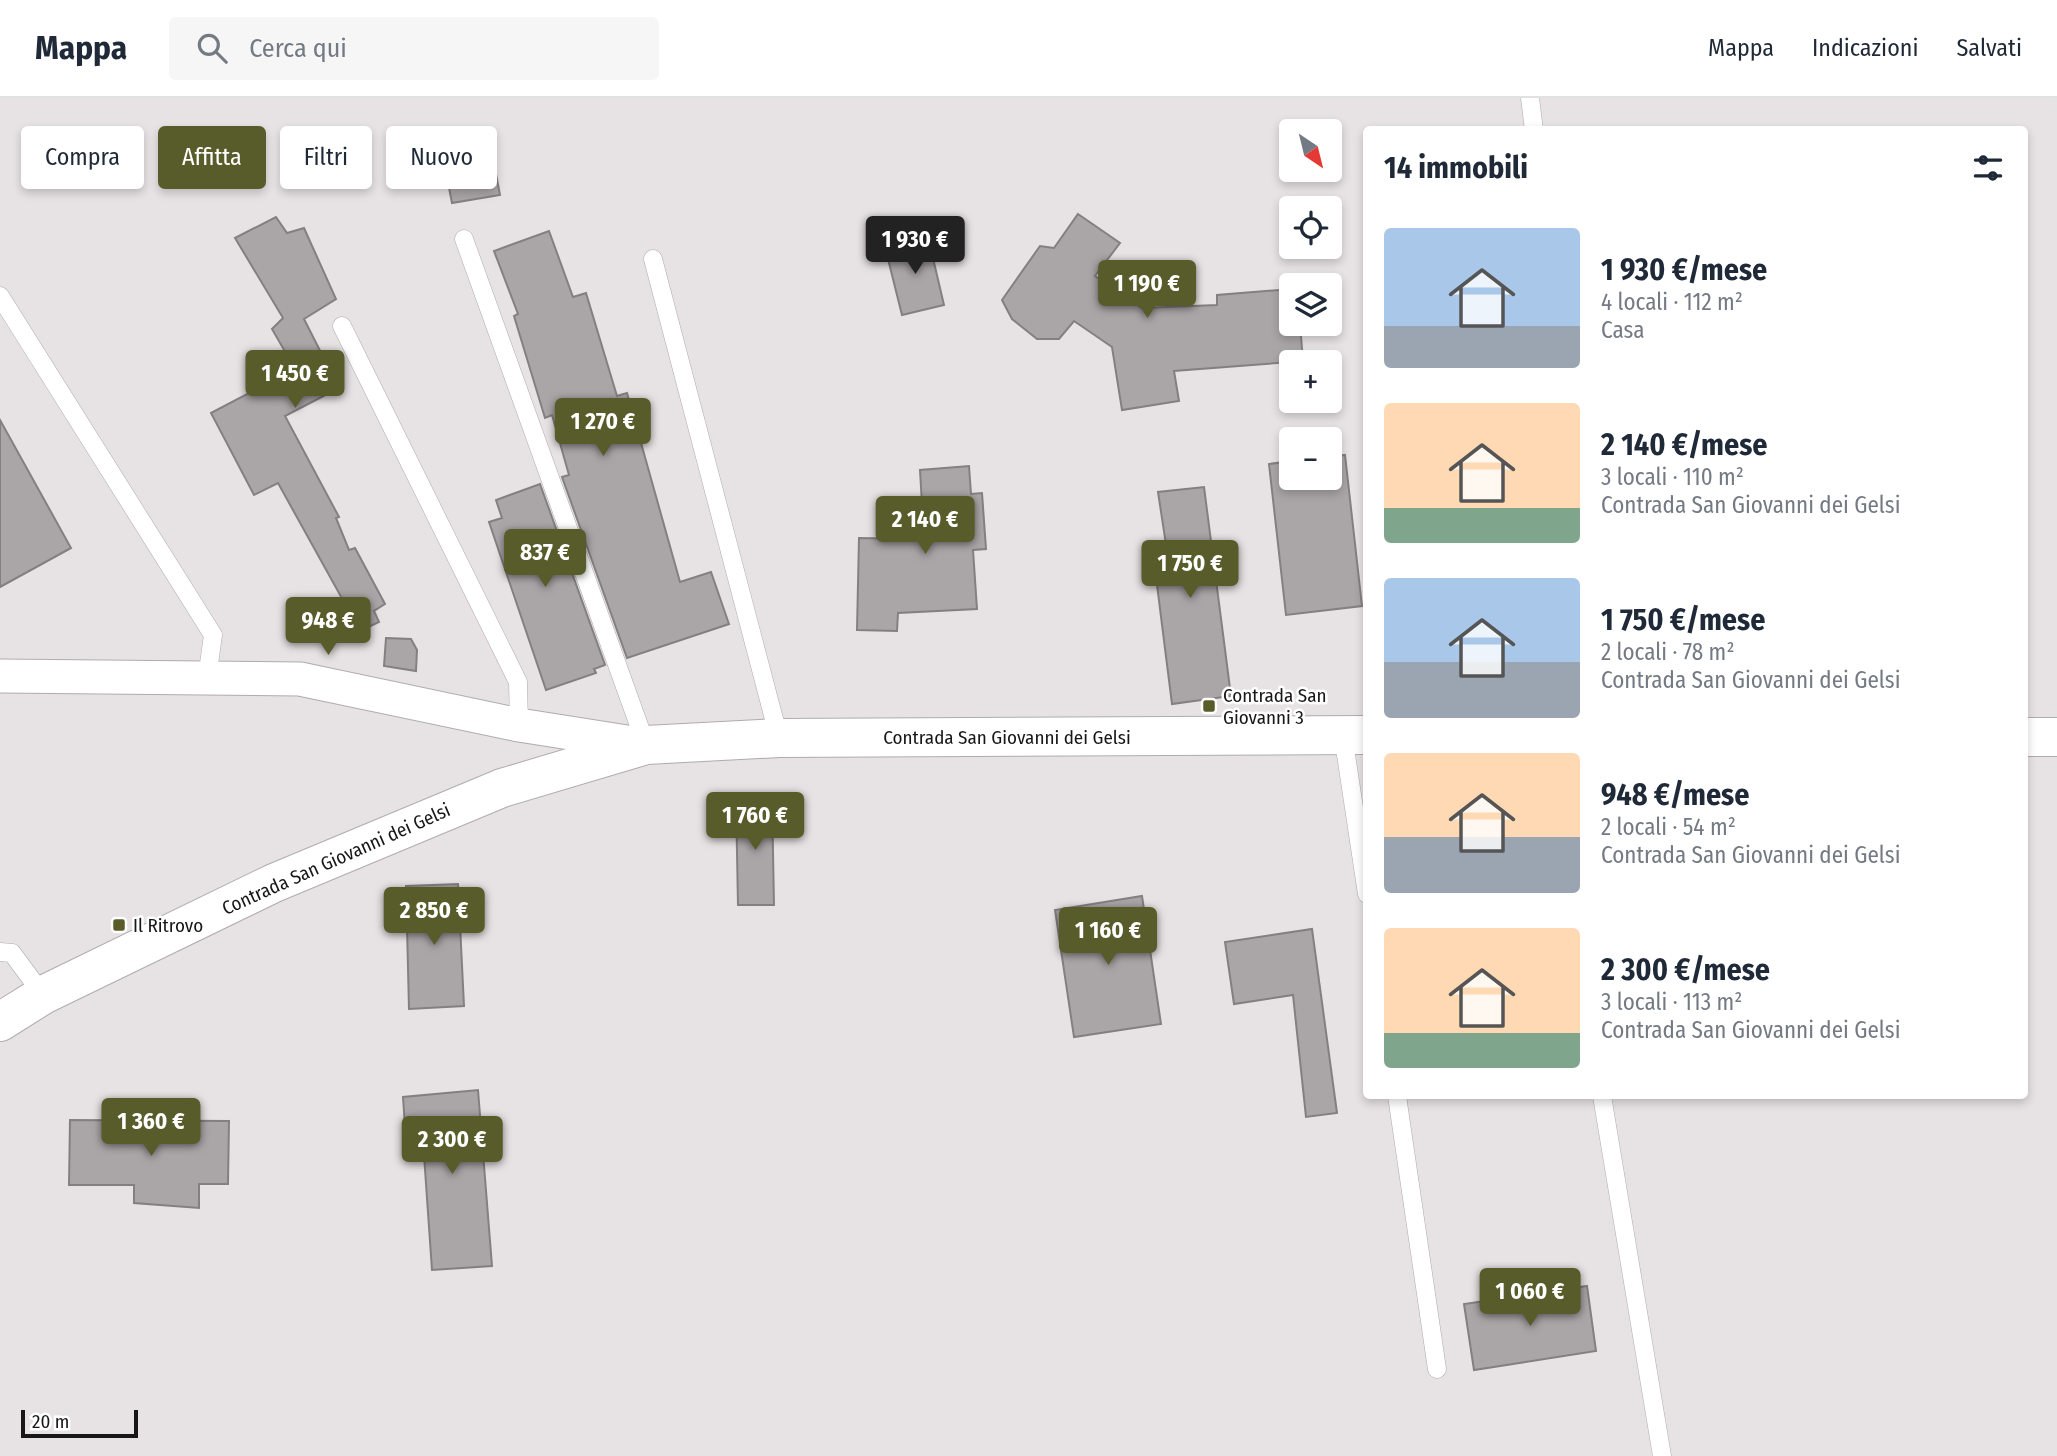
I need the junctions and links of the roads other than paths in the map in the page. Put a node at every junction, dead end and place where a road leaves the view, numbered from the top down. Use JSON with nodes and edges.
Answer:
{"nodes":[{"id":1,"x":1530,"y":98,"type":"edge"},
{"id":2,"x":1534,"y":126,"type":"edge"},
{"id":3,"x":464,"y":239,"type":"dead end"},
{"id":4,"x":653,"y":259,"type":"dead end"},
{"id":5,"x":0,"y":296,"type":"edge"},
{"id":6,"x":342,"y":326,"type":"dead end"},
{"id":7,"x":0,"y":676,"type":"edge"},
{"id":8,"x":207,"y":678,"type":"junction"},
{"id":9,"x":519,"y":725,"type":"junction"},
{"id":10,"x":1355,"y":735,"type":"edge"},
{"id":11,"x":2028,"y":737,"type":"edge"},
{"id":12,"x":2057,"y":737,"type":"edge"},
{"id":13,"x":779,"y":738,"type":"junction"},
{"id":14,"x":646,"y":745,"type":"junction"},
{"id":15,"x":1363,"y":841,"type":"edge"},
{"id":16,"x":0,"y":952,"type":"edge"},
{"id":17,"x":43,"y":995,"type":"junction"},
{"id":18,"x":0,"y":1022,"type":"edge"},
{"id":19,"x":1397,"y":1099,"type":"edge"},
{"id":20,"x":1602,"y":1099,"type":"edge"},
{"id":21,"x":1437,"y":1369,"type":"dead end"},
{"id":22,"x":1662,"y":1456,"type":"edge"}],
"edges":[{"from":1,"to":2,"type":"lane"},
{"from":3,"to":14,"type":"lane"},
{"from":4,"to":13,"type":"lane"},
{"from":5,"to":8,"type":"lane"},
{"from":6,"to":9,"type":"lane"},
{"from":7,"to":8,"type":"street","name":"Contrada San Giovanni dei Gelsi"},
{"from":8,"to":9,"type":"street","name":"Contrada San Giovanni dei Gelsi"},
{"from":9,"to":14,"type":"street","name":"Contrada San Giovanni dei Gelsi"},
{"from":10,"to":13,"type":"main road","name":"Contrada San Giovanni dei Gelsi"},
{"from":10,"to":15,"type":"lane"},
{"from":11,"to":12,"type":"main road"},
{"from":13,"to":14,"type":"main road","name":"Contrada San Giovanni dei Gelsi"},
{"from":14,"to":17,"type":"main road","name":"Contrada San Giovanni dei Gelsi"},
{"from":16,"to":17,"type":"lane"},
{"from":17,"to":18,"type":"main road","name":"Contrada San Giovanni dei Gelsi"},
{"from":19,"to":21,"type":"lane"},
{"from":20,"to":22,"type":"lane"}]}
